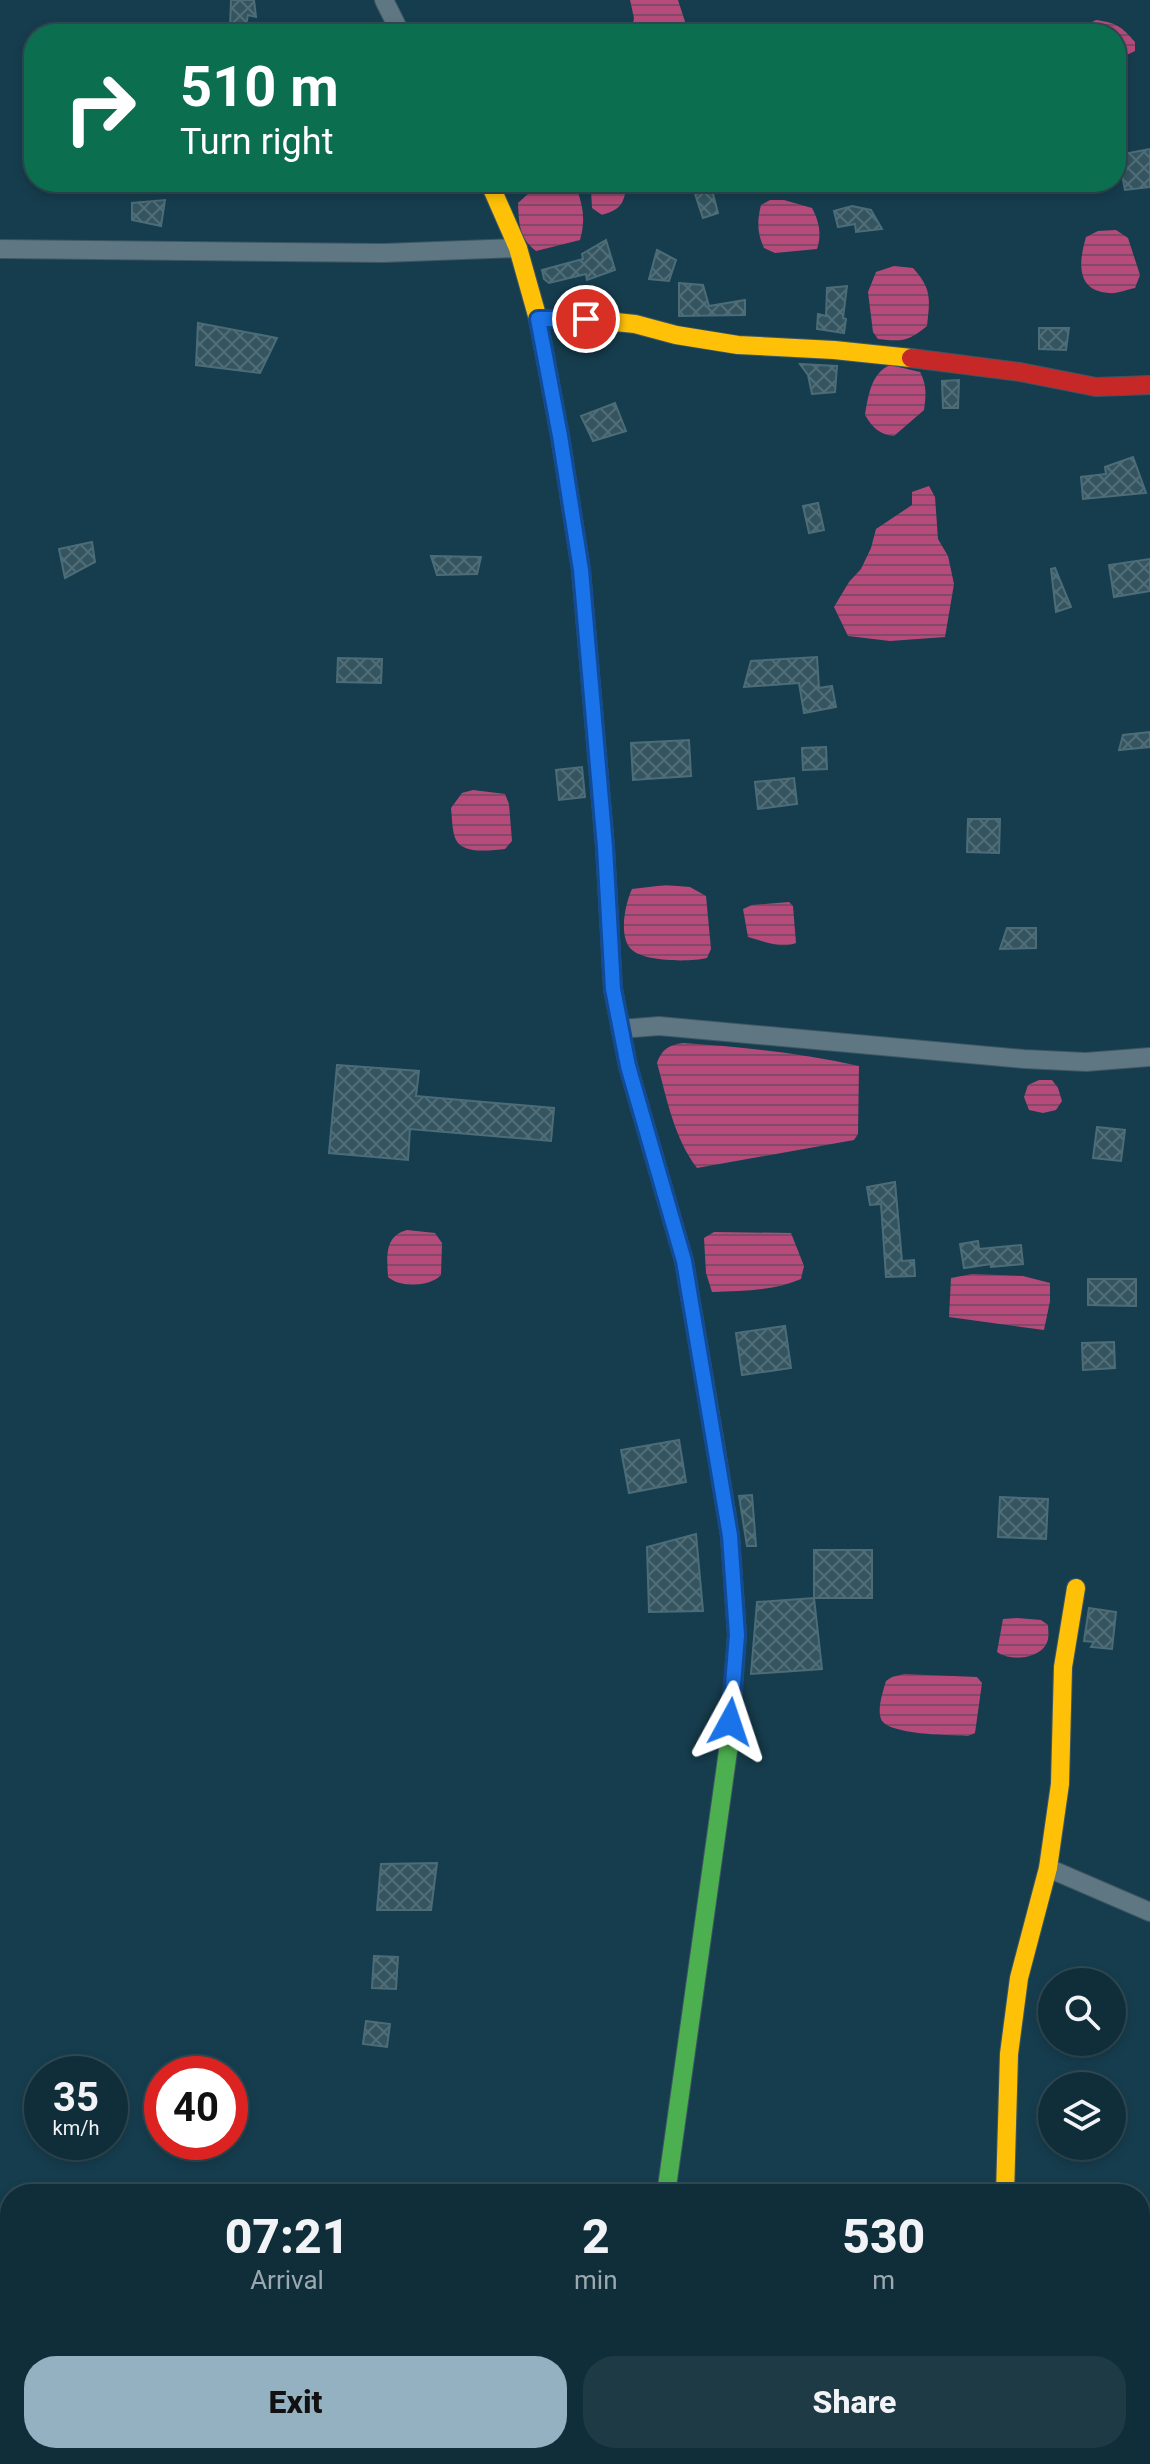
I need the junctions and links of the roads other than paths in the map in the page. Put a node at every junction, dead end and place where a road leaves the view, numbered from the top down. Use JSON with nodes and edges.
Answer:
{"nodes":[{"id":1,"x":384,"y":0,"type":"edge"},
{"id":2,"x":396,"y":24,"type":"edge"},
{"id":3,"x":493,"y":192,"type":"edge"},
{"id":4,"x":518,"y":248,"type":"junction"},
{"id":5,"x":0,"y":249,"type":"edge"},
{"id":6,"x":538,"y":319,"type":"junction"},
{"id":7,"x":1150,"y":385,"type":"edge"},
{"id":8,"x":621,"y":1029,"type":"junction"},
{"id":9,"x":1150,"y":1057,"type":"edge"},
{"id":10,"x":1076,"y":1588,"type":"dead end"},
{"id":11,"x":1048,"y":1868,"type":"junction"},
{"id":12,"x":1150,"y":1912,"type":"edge"},
{"id":13,"x":667,"y":2184,"type":"edge"},
{"id":14,"x":1005,"y":2184,"type":"edge"}],
"edges":[{"from":1,"to":2,"type":"street"},
{"from":3,"to":4,"type":"street"},
{"from":4,"to":5,"type":"street"},
{"from":4,"to":6,"type":"street"},
{"from":6,"to":7,"type":"street"},
{"from":6,"to":8,"type":"street"},
{"from":8,"to":9,"type":"street"},
{"from":8,"to":13,"type":"street"},
{"from":10,"to":11,"type":"street"},
{"from":11,"to":12,"type":"street"},
{"from":11,"to":14,"type":"street"}]}
